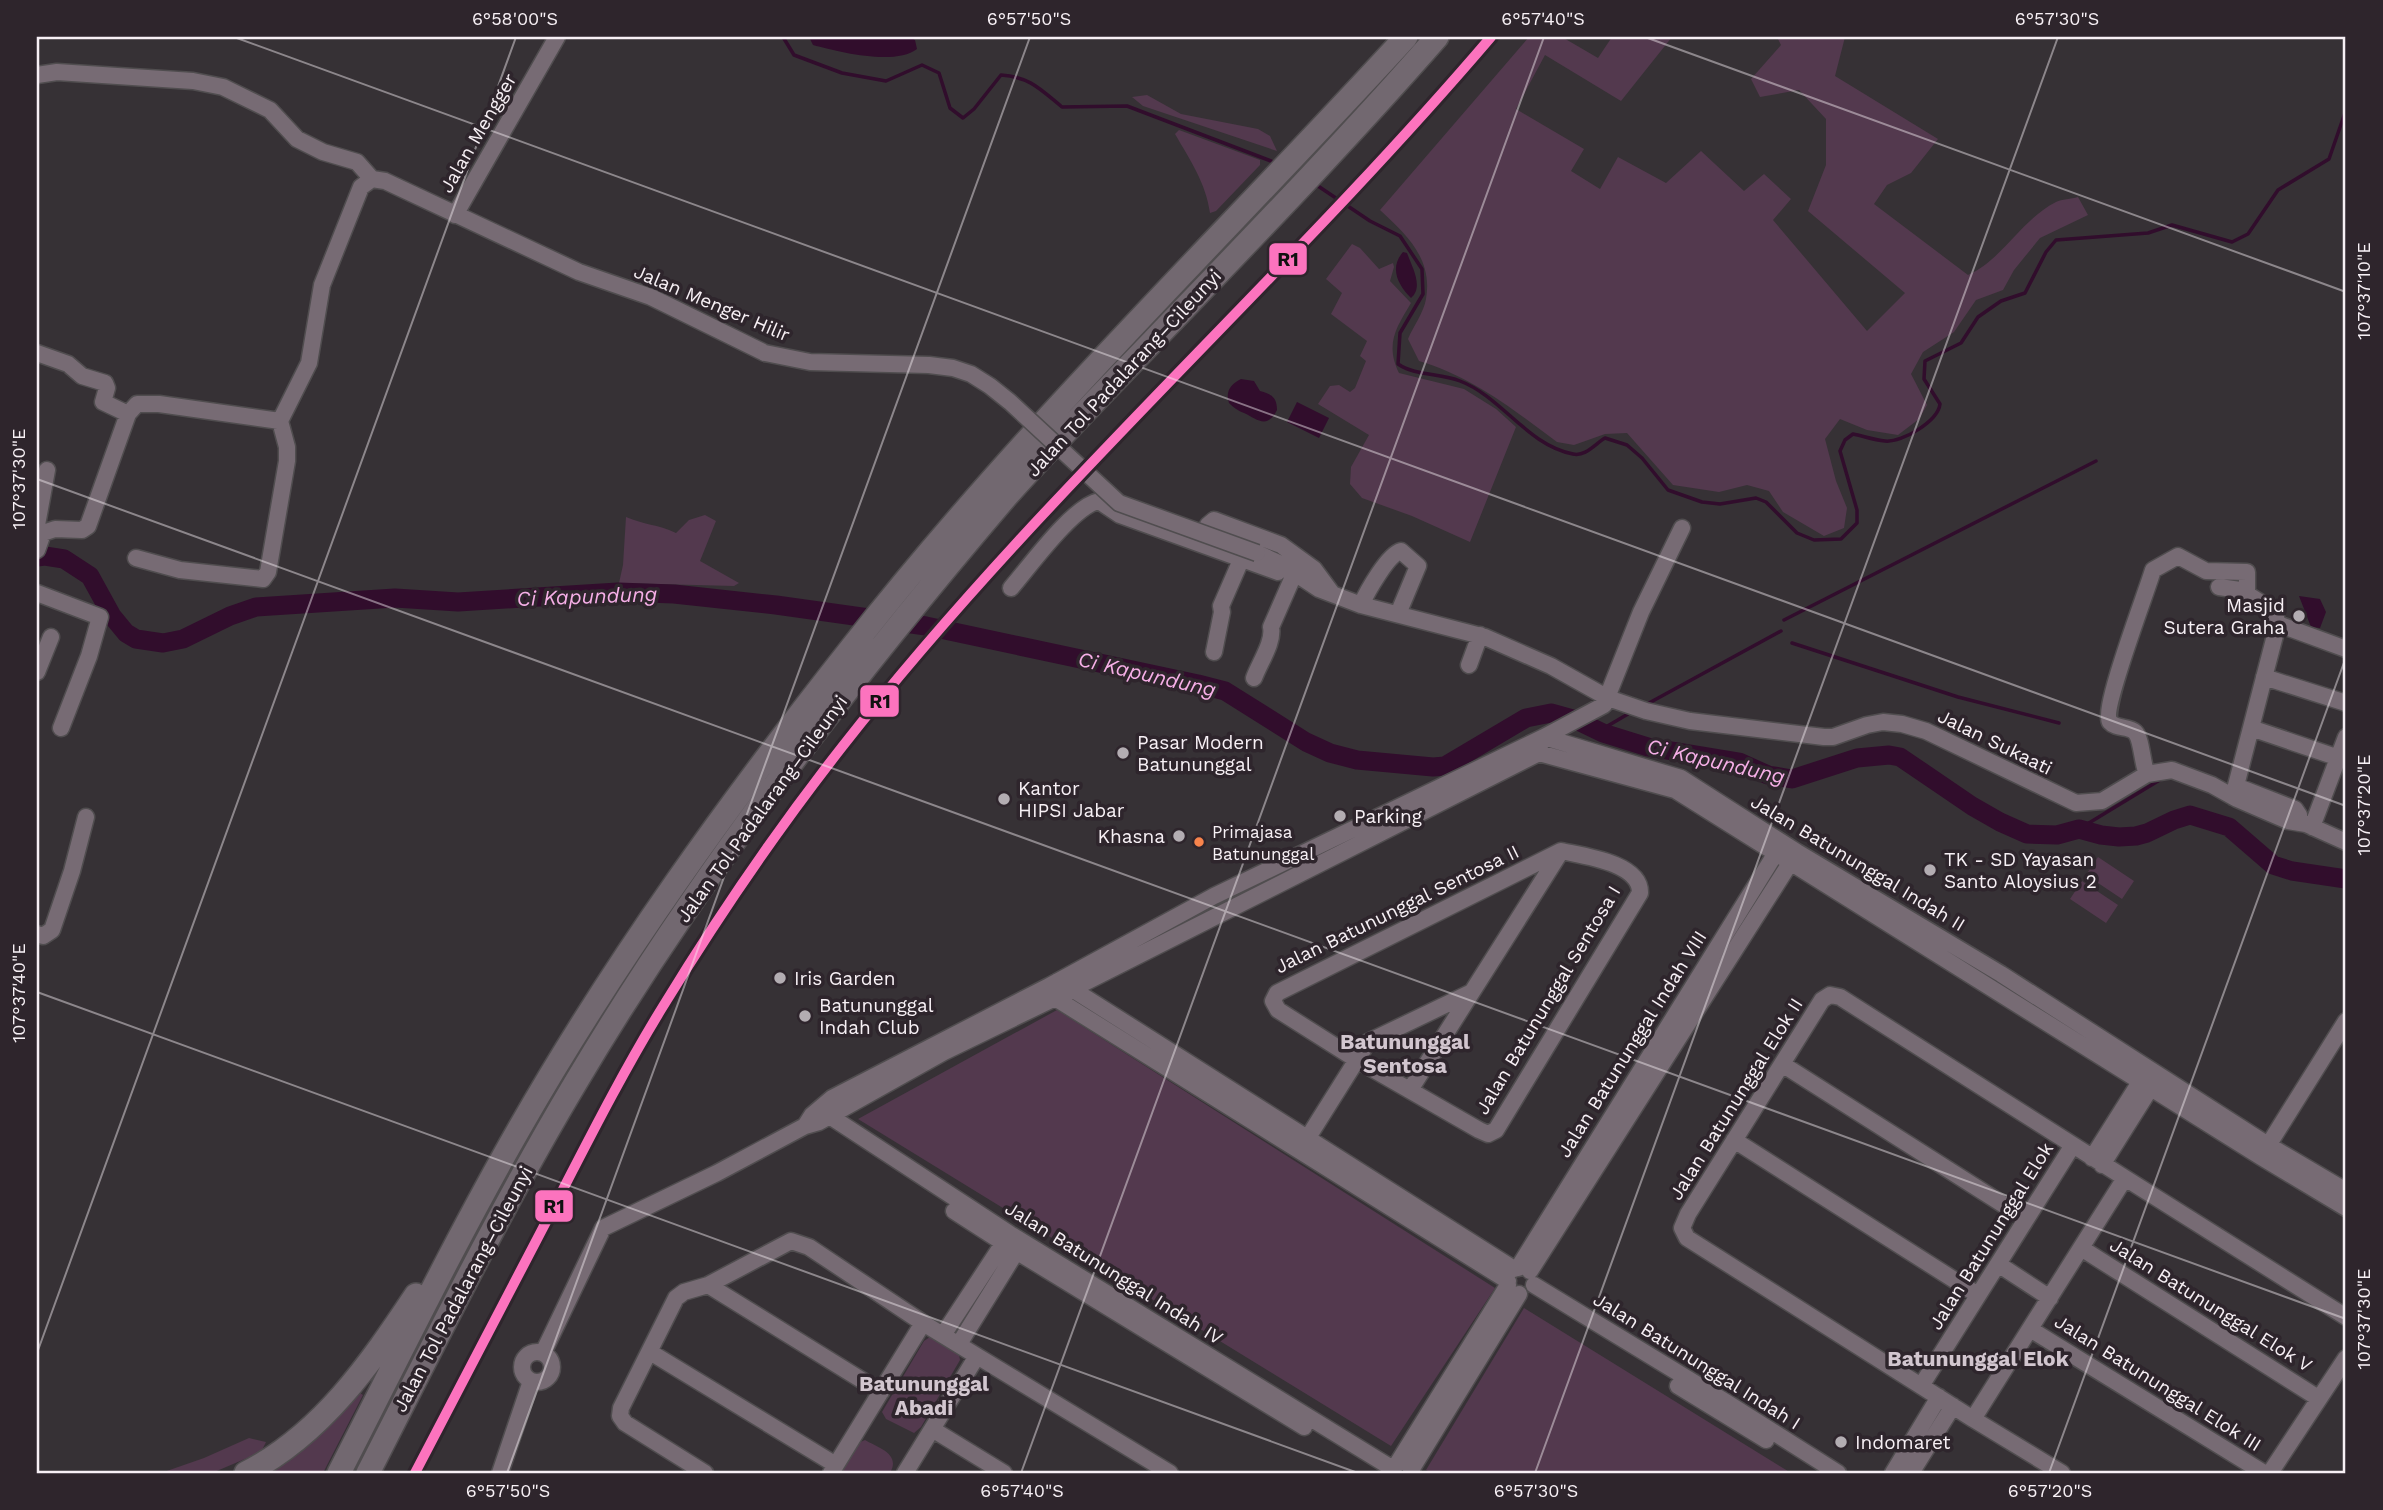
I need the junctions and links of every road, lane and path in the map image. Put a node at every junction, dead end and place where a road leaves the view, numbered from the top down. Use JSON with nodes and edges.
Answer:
{"nodes":[{"id":1,"x":557,"y":37,"type":"edge"},
{"id":2,"x":1406,"y":37,"type":"edge"},
{"id":3,"x":1437,"y":37,"type":"edge"},
{"id":4,"x":37,"y":75,"type":"edge"},
{"id":5,"x":372,"y":179,"type":"junction"},
{"id":6,"x":455,"y":215,"type":"junction"},
{"id":7,"x":37,"y":352,"type":"edge"},
{"id":8,"x":128,"y":414,"type":"junction"},
{"id":9,"x":280,"y":421,"type":"junction"},
{"id":10,"x":47,"y":470,"type":"dead end"},
{"id":11,"x":1682,"y":527,"type":"dead end"},
{"id":12,"x":39,"y":537,"type":"edge"},
{"id":13,"x":1197,"y":544,"type":"junction"},
{"id":14,"x":136,"y":558,"type":"dead end"},
{"id":15,"x":1241,"y":560,"type":"junction"},
{"id":16,"x":1292,"y":579,"type":"junction"},
{"id":17,"x":2219,"y":587,"type":"dead end"},
{"id":18,"x":1012,"y":588,"type":"dead end"},
{"id":19,"x":1326,"y":592,"type":"junction"},
{"id":20,"x":37,"y":593,"type":"edge"},
{"id":21,"x":2247,"y":593,"type":"junction"},
{"id":22,"x":1361,"y":605,"type":"junction"},
{"id":23,"x":1398,"y":614,"type":"junction"},
{"id":24,"x":2278,"y":624,"type":"junction"},
{"id":25,"x":1480,"y":635,"type":"junction"},
{"id":26,"x":51,"y":637,"type":"dead end"},
{"id":27,"x":2346,"y":649,"type":"edge"},
{"id":28,"x":1214,"y":652,"type":"dead end"},
{"id":29,"x":39,"y":661,"type":"edge"},
{"id":30,"x":1469,"y":665,"type":"dead end"},
{"id":31,"x":2264,"y":677,"type":"junction"},
{"id":32,"x":1254,"y":678,"type":"dead end"},
{"id":33,"x":1606,"y":701,"type":"junction"},
{"id":34,"x":2346,"y":703,"type":"edge"},
{"id":35,"x":61,"y":728,"type":"dead end"},
{"id":36,"x":2251,"y":728,"type":"junction"},
{"id":37,"x":2346,"y":737,"type":"edge"},
{"id":38,"x":1547,"y":740,"type":"junction"},
{"id":39,"x":2339,"y":758,"type":"junction"},
{"id":40,"x":2147,"y":774,"type":"junction"},
{"id":41,"x":2235,"y":787,"type":"junction"},
{"id":42,"x":86,"y":817,"type":"dead end"},
{"id":43,"x":2346,"y":824,"type":"edge"},
{"id":44,"x":2305,"y":825,"type":"junction"},
{"id":45,"x":2344,"y":841,"type":"edge"},
{"id":46,"x":1779,"y":849,"type":"junction"},
{"id":47,"x":1561,"y":851,"type":"junction"},
{"id":48,"x":1794,"y":858,"type":"junction"},
{"id":49,"x":42,"y":935,"type":"edge"},
{"id":50,"x":1058,"y":989,"type":"junction"},
{"id":51,"x":1472,"y":992,"type":"junction"},
{"id":52,"x":2346,"y":1021,"type":"edge"},
{"id":53,"x":1361,"y":1062,"type":"junction"},
{"id":54,"x":1782,"y":1064,"type":"junction"},
{"id":55,"x":2149,"y":1078,"type":"junction"},
{"id":56,"x":1410,"y":1090,"type":"junction"},
{"id":57,"x":817,"y":1118,"type":"junction"},
{"id":58,"x":1734,"y":1140,"type":"junction"},
{"id":59,"x":2073,"y":1145,"type":"junction"},
{"id":60,"x":1308,"y":1147,"type":"junction"},
{"id":61,"x":2264,"y":1151,"type":"junction"},
{"id":62,"x":2097,"y":1161,"type":"junction"},
{"id":63,"x":2125,"y":1178,"type":"junction"},
{"id":64,"x":2346,"y":1191,"type":"edge"},
{"id":65,"x":478,"y":1202,"type":"junction"},
{"id":66,"x":2346,"y":1208,"type":"edge"},
{"id":67,"x":2026,"y":1219,"type":"junction"},
{"id":68,"x":1013,"y":1242,"type":"junction"},
{"id":69,"x":2081,"y":1248,"type":"junction"},
{"id":70,"x":1998,"y":1264,"type":"junction"},
{"id":71,"x":1520,"y":1281,"type":"junction"},
{"id":72,"x":708,"y":1286,"type":"junction"},
{"id":73,"x":1978,"y":1295,"type":"junction"},
{"id":74,"x":2050,"y":1298,"type":"junction"},
{"id":75,"x":2346,"y":1317,"type":"edge"},
{"id":76,"x":923,"y":1322,"type":"junction"},
{"id":77,"x":2030,"y":1329,"type":"junction"},
{"id":78,"x":943,"y":1335,"type":"junction"},
{"id":79,"x":959,"y":1344,"type":"junction"},
{"id":80,"x":650,"y":1352,"type":"junction"},
{"id":81,"x":977,"y":1356,"type":"junction"},
{"id":82,"x":2346,"y":1357,"type":"edge"},
{"id":83,"x":1921,"y":1386,"type":"junction"},
{"id":84,"x":881,"y":1392,"type":"junction"},
{"id":85,"x":2318,"y":1398,"type":"junction"},
{"id":86,"x":1946,"y":1401,"type":"junction"},
{"id":87,"x":1973,"y":1419,"type":"junction"},
{"id":88,"x":932,"y":1429,"type":"junction"},
{"id":89,"x":833,"y":1469,"type":"edge"},
{"id":90,"x":1396,"y":1470,"type":"edge"},
{"id":91,"x":506,"y":1471,"type":"edge"},
{"id":92,"x":246,"y":1473,"type":"edge"},
{"id":93,"x":339,"y":1473,"type":"edge"},
{"id":94,"x":368,"y":1473,"type":"edge"},
{"id":95,"x":705,"y":1473,"type":"edge"},
{"id":96,"x":905,"y":1473,"type":"edge"},
{"id":97,"x":1003,"y":1473,"type":"edge"},
{"id":98,"x":1170,"y":1473,"type":"edge"},
{"id":99,"x":1819,"y":1473,"type":"edge"},
{"id":100,"x":1838,"y":1473,"type":"edge"},
{"id":101,"x":1893,"y":1473,"type":"edge"},
{"id":102,"x":1911,"y":1473,"type":"edge"},
{"id":103,"x":2062,"y":1473,"type":"edge"},
{"id":104,"x":2264,"y":1473,"type":"edge"},
{"id":105,"x":2270,"y":1473,"type":"edge"}],
"edges":[{"from":1,"to":6,"type":"street","name":"Jalan Mengger"},
{"from":2,"to":65,"type":"highway","name":"Jalan Tol Padalarang–Cileunyi"},
{"from":3,"to":94,"type":"highway","name":"Jalan Tol Padalarang–Cileunyi"},
{"from":4,"to":5,"type":"street","name":"Jalan Menger Hilir"},
{"from":5,"to":6,"type":"street","name":"Jalan Menger Hilir"},
{"from":5,"to":9,"type":"street"},
{"from":6,"to":19,"type":"street","name":"Jalan Menger Hilir","bridge":true},
{"from":7,"to":8,"type":"street"},
{"from":8,"to":9,"type":"street"},
{"from":8,"to":12,"type":"street"},
{"from":9,"to":14,"type":"street"},
{"from":10,"to":12,"type":"street"},
{"from":11,"to":33,"type":"street"},
{"from":13,"to":15,"type":"street"},
{"from":13,"to":18,"type":"street"},
{"from":13,"to":19,"type":"street"},
{"from":15,"to":16,"type":"street"},
{"from":15,"to":28,"type":"street"},
{"from":16,"to":19,"type":"street"},
{"from":16,"to":32,"type":"street"},
{"from":17,"to":21,"type":"street"},
{"from":19,"to":22,"type":"street","name":"Jalan Sukaati"},
{"from":20,"to":35,"type":"street"},
{"from":21,"to":24,"type":"street"},
{"from":21,"to":40,"type":"street"},
{"from":22,"to":23,"type":"street","name":"Jalan Sukaati"},
{"from":22,"to":23,"type":"street"},
{"from":23,"to":25,"type":"street","name":"Jalan Sukaati"},
{"from":24,"to":27,"type":"street"},
{"from":24,"to":31,"type":"street"},
{"from":25,"to":30,"type":"street"},
{"from":25,"to":33,"type":"street","name":"Jalan Sukaati"},
{"from":26,"to":29,"type":"street"},
{"from":31,"to":34,"type":"street"},
{"from":31,"to":36,"type":"street"},
{"from":33,"to":38,"type":"street"},
{"from":33,"to":40,"type":"street","name":"Jalan Sukaati"},
{"from":36,"to":39,"type":"street"},
{"from":36,"to":41,"type":"street"},
{"from":37,"to":39,"type":"street"},
{"from":38,"to":46,"type":"street","name":"Jalan Batununggal Indah II"},
{"from":38,"to":50,"type":"street"},
{"from":39,"to":44,"type":"street"},
{"from":40,"to":41,"type":"street"},
{"from":41,"to":44,"type":"street"},
{"from":42,"to":49,"type":"street"},
{"from":43,"to":45,"type":"street"},
{"from":44,"to":45,"type":"street"},
{"from":46,"to":48,"type":"street","name":"Jalan Batununggal Indah II"},
{"from":46,"to":71,"type":"street","name":"Jalan Batununggal Indah VIII"},
{"from":47,"to":51,"type":"street"},
{"from":47,"to":53,"type":"street","name":"Jalan Batununggal Sentosa II"},
{"from":47,"to":56,"type":"street","name":"Jalan Batununggal Sentosa I"},
{"from":48,"to":55,"type":"street","name":"Jalan Batununggal Indah II"},
{"from":48,"to":71,"type":"street","name":"Jalan Batununggal Indah VIII"},
{"from":50,"to":57,"type":"street"},
{"from":50,"to":60,"type":"street"},
{"from":51,"to":53,"type":"street"},
{"from":51,"to":56,"type":"street"},
{"from":52,"to":61,"type":"street"},
{"from":53,"to":56,"type":"street"},
{"from":53,"to":60,"type":"street"},
{"from":54,"to":58,"type":"street","name":"Jalan Batununggal Elok II"},
{"from":54,"to":59,"type":"street","name":"Jalan Batununggal Elok II"},
{"from":54,"to":67,"type":"street"},
{"from":55,"to":61,"type":"street","name":"Jalan Batununggal Indah II"},
{"from":55,"to":62,"type":"street"},
{"from":57,"to":68,"type":"street","name":"Jalan Batununggal Indah IV"},
{"from":57,"to":91,"type":"street"},
{"from":58,"to":73,"type":"street"},
{"from":58,"to":83,"type":"street","name":"Jalan Batununggal Elok II"},
{"from":59,"to":62,"type":"street","name":"Jalan Batununggal Elok"},
{"from":59,"to":67,"type":"street","name":"Jalan Batununggal Elok"},
{"from":60,"to":71,"type":"street"},
{"from":61,"to":64,"type":"street","name":"Jalan Batununggal Indah II"},
{"from":61,"to":66,"type":"street","name":"Jalan Batununggal Indah II"},
{"from":62,"to":63,"type":"street","name":"Jalan Batununggal Elok"},
{"from":63,"to":69,"type":"street"},
{"from":63,"to":75,"type":"street","name":"Jalan Batununggal Elok"},
{"from":65,"to":92,"type":"highway"},
{"from":65,"to":93,"type":"highway","name":"Jalan Tol Padalarang–Cileunyi"},
{"from":67,"to":70,"type":"street","name":"Jalan Batununggal Elok"},
{"from":68,"to":78,"type":"street"},
{"from":68,"to":79,"type":"street"},
{"from":68,"to":90,"type":"street","name":"Jalan Batununggal Indah IV"},
{"from":69,"to":74,"type":"street"},
{"from":69,"to":85,"type":"street","name":"Jalan Batununggal Elok V"},
{"from":70,"to":73,"type":"street","name":"Jalan Batununggal Elok"},
{"from":70,"to":74,"type":"street"},
{"from":71,"to":90,"type":"street","name":"Jalan Batununggal Indah VIII"},
{"from":71,"to":99,"type":"street","name":"Jalan Batununggal Indah I"},
{"from":71,"to":100,"type":"street","name":"Jalan Batununggal Indah I"},
{"from":72,"to":76,"type":"street"},
{"from":72,"to":80,"type":"street"},
{"from":72,"to":84,"type":"street"},
{"from":73,"to":83,"type":"street","name":"Jalan Batununggal Elok"},
{"from":74,"to":77,"type":"street"},
{"from":76,"to":78,"type":"street"},
{"from":76,"to":84,"type":"street"},
{"from":77,"to":87,"type":"street"},
{"from":77,"to":104,"type":"street","name":"Jalan Batununggal Elok III"},
{"from":78,"to":79,"type":"street"},
{"from":79,"to":81,"type":"street"},
{"from":80,"to":89,"type":"street"},
{"from":80,"to":95,"type":"street"},
{"from":81,"to":88,"type":"street"},
{"from":81,"to":98,"type":"street"},
{"from":82,"to":85,"type":"street"},
{"from":83,"to":86,"type":"street"},
{"from":84,"to":89,"type":"street"},
{"from":85,"to":105,"type":"street"},
{"from":86,"to":87,"type":"street"},
{"from":86,"to":101,"type":"street"},
{"from":86,"to":102,"type":"street"},
{"from":87,"to":103,"type":"street"},
{"from":88,"to":96,"type":"street"},
{"from":88,"to":97,"type":"street"}]}
